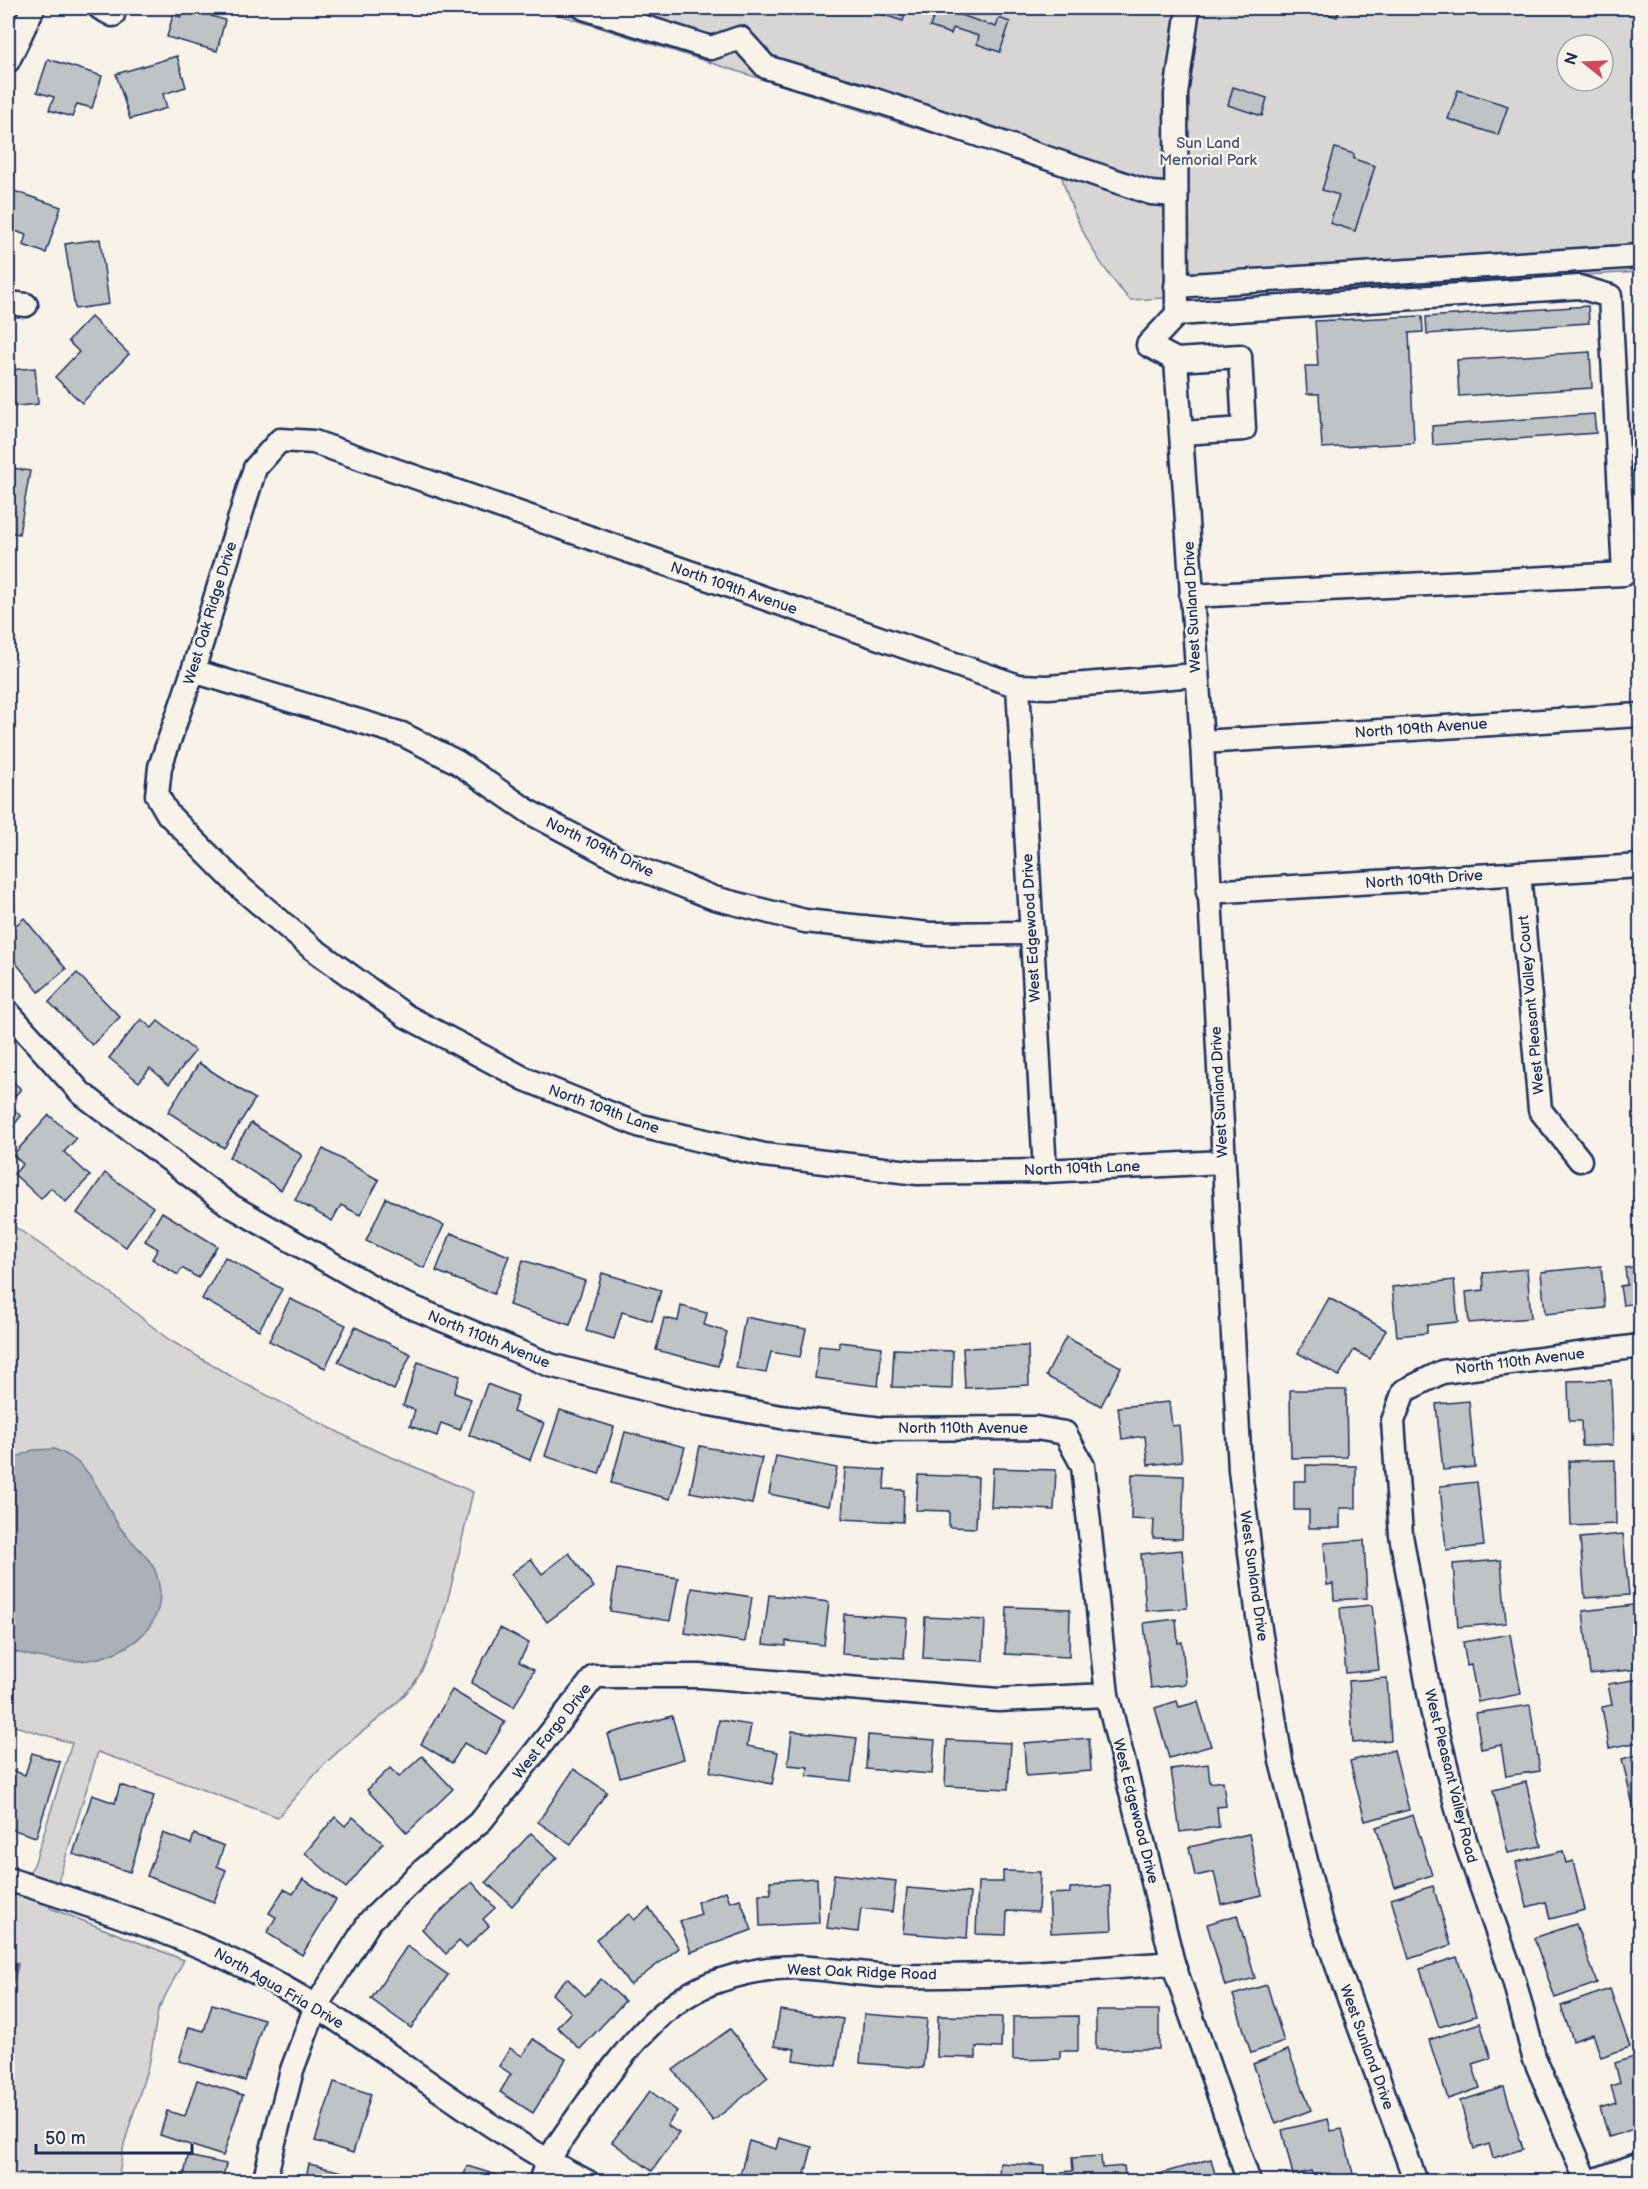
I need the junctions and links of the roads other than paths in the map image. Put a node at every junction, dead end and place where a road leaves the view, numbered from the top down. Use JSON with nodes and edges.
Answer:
{"nodes":[{"id":1,"x":33,"y":8,"type":"edge"},
{"id":2,"x":584,"y":8,"type":"edge"},
{"id":3,"x":1188,"y":8,"type":"edge"},
{"id":4,"x":8,"y":61,"type":"edge"},
{"id":5,"x":1175,"y":195,"type":"junction"},
{"id":6,"x":1641,"y":256,"type":"edge"},
{"id":7,"x":1176,"y":286,"type":"junction"},
{"id":8,"x":1177,"y":314,"type":"junction"},
{"id":9,"x":1176,"y":360,"type":"junction"},
{"id":10,"x":1182,"y":433,"type":"junction"},
{"id":11,"x":280,"y":440,"type":"joint"},
{"id":12,"x":1191,"y":596,"type":"junction"},
{"id":13,"x":193,"y":671,"type":"junction"},
{"id":14,"x":1196,"y":675,"type":"junction"},
{"id":15,"x":1018,"y":686,"type":"junction"},
{"id":16,"x":1641,"y":714,"type":"edge"},
{"id":17,"x":1202,"y":742,"type":"junction"},
{"id":18,"x":157,"y":795,"type":"joint"},
{"id":19,"x":1641,"y":866,"type":"edge"},
{"id":20,"x":1519,"y":873,"type":"junction"},
{"id":21,"x":1208,"y":892,"type":"junction"},
{"id":22,"x":1032,"y":933,"type":"junction"},
{"id":23,"x":8,"y":1012,"type":"edge"},
{"id":24,"x":1580,"y":1160,"type":"dead end"},
{"id":25,"x":1223,"y":1162,"type":"junction"},
{"id":26,"x":1045,"y":1171,"type":"junction"},
{"id":27,"x":1641,"y":1346,"type":"edge"},
{"id":28,"x":1404,"y":1392,"type":"joint"},
{"id":29,"x":1065,"y":1433,"type":"joint"},
{"id":30,"x":1107,"y":1695,"type":"junction"},
{"id":31,"x":8,"y":1879,"type":"edge"},
{"id":32,"x":1173,"y":1963,"type":"junction"},
{"id":33,"x":316,"y":2006,"type":"junction"},
{"id":34,"x":1641,"y":2164,"type":"edge"},
{"id":35,"x":543,"y":2171,"type":"edge"},
{"id":36,"x":264,"y":2181,"type":"edge"},
{"id":37,"x":588,"y":2181,"type":"edge"},
{"id":38,"x":1249,"y":2181,"type":"edge"},
{"id":39,"x":1416,"y":2181,"type":"edge"},
{"id":40,"x":1588,"y":2181,"type":"edge"}],
"edges":[{"from":1,"to":4,"type":"street"},
{"from":2,"to":5,"type":"street"},
{"from":3,"to":5,"type":"street"},
{"from":5,"to":7,"type":"street"},
{"from":6,"to":7,"type":"street"},
{"from":7,"to":8,"type":"street"},
{"from":8,"to":9,"type":"street"},
{"from":8,"to":12,"type":"street"},
{"from":9,"to":10,"type":"street","name":"West Sunland Drive"},
{"from":9,"to":10,"type":"street"},
{"from":10,"to":12,"type":"street","name":"West Sunland Drive"},
{"from":11,"to":13,"type":"street","name":"West Oak Ridge Drive"},
{"from":11,"to":15,"type":"street","name":"North 109th Avenue"},
{"from":12,"to":14,"type":"street","name":"West Sunland Drive"},
{"from":13,"to":18,"type":"street","name":"West Oak Ridge Drive"},
{"from":13,"to":22,"type":"street","name":"North 109th Drive"},
{"from":14,"to":15,"type":"street","name":"North 109th Avenue"},
{"from":14,"to":17,"type":"street","name":"West Sunland Drive"},
{"from":15,"to":22,"type":"street","name":"West Edgewood Drive"},
{"from":16,"to":17,"type":"street","name":"North 109th Avenue"},
{"from":17,"to":21,"type":"street","name":"West Sunland Drive"},
{"from":18,"to":26,"type":"street","name":"North 109th Lane"},
{"from":19,"to":20,"type":"street","name":"North 109th Drive"},
{"from":20,"to":21,"type":"street","name":"North 109th Drive"},
{"from":20,"to":24,"type":"street","name":"West Pleasant Valley Court"},
{"from":21,"to":25,"type":"street","name":"West Sunland Drive"},
{"from":22,"to":26,"type":"street","name":"West Edgewood Drive"},
{"from":23,"to":29,"type":"street","name":"North 110th Avenue"},
{"from":25,"to":26,"type":"street","name":"North 109th Lane"},
{"from":25,"to":39,"type":"street","name":"West Sunland Drive"},
{"from":27,"to":28,"type":"street","name":"North 110th Avenue"},
{"from":28,"to":40,"type":"street","name":"West Pleasant Valley Road"},
{"from":29,"to":30,"type":"street","name":"West Edgewood Drive"},
{"from":30,"to":32,"type":"street","name":"West Edgewood Drive"},
{"from":30,"to":33,"type":"street","name":"West Fargo Drive"},
{"from":31,"to":33,"type":"street","name":"North Agua Fria Drive"},
{"from":32,"to":35,"type":"street","name":"West Oak Ridge Road"},
{"from":32,"to":38,"type":"street","name":"West Edgewood Drive"},
{"from":33,"to":35,"type":"street","name":"North Agua Fria Drive"},
{"from":33,"to":36,"type":"street","name":"West Fargo Drive"},
{"from":34,"to":40,"type":"street"},
{"from":35,"to":37,"type":"street","name":"North Agua Fria Drive"}]}
